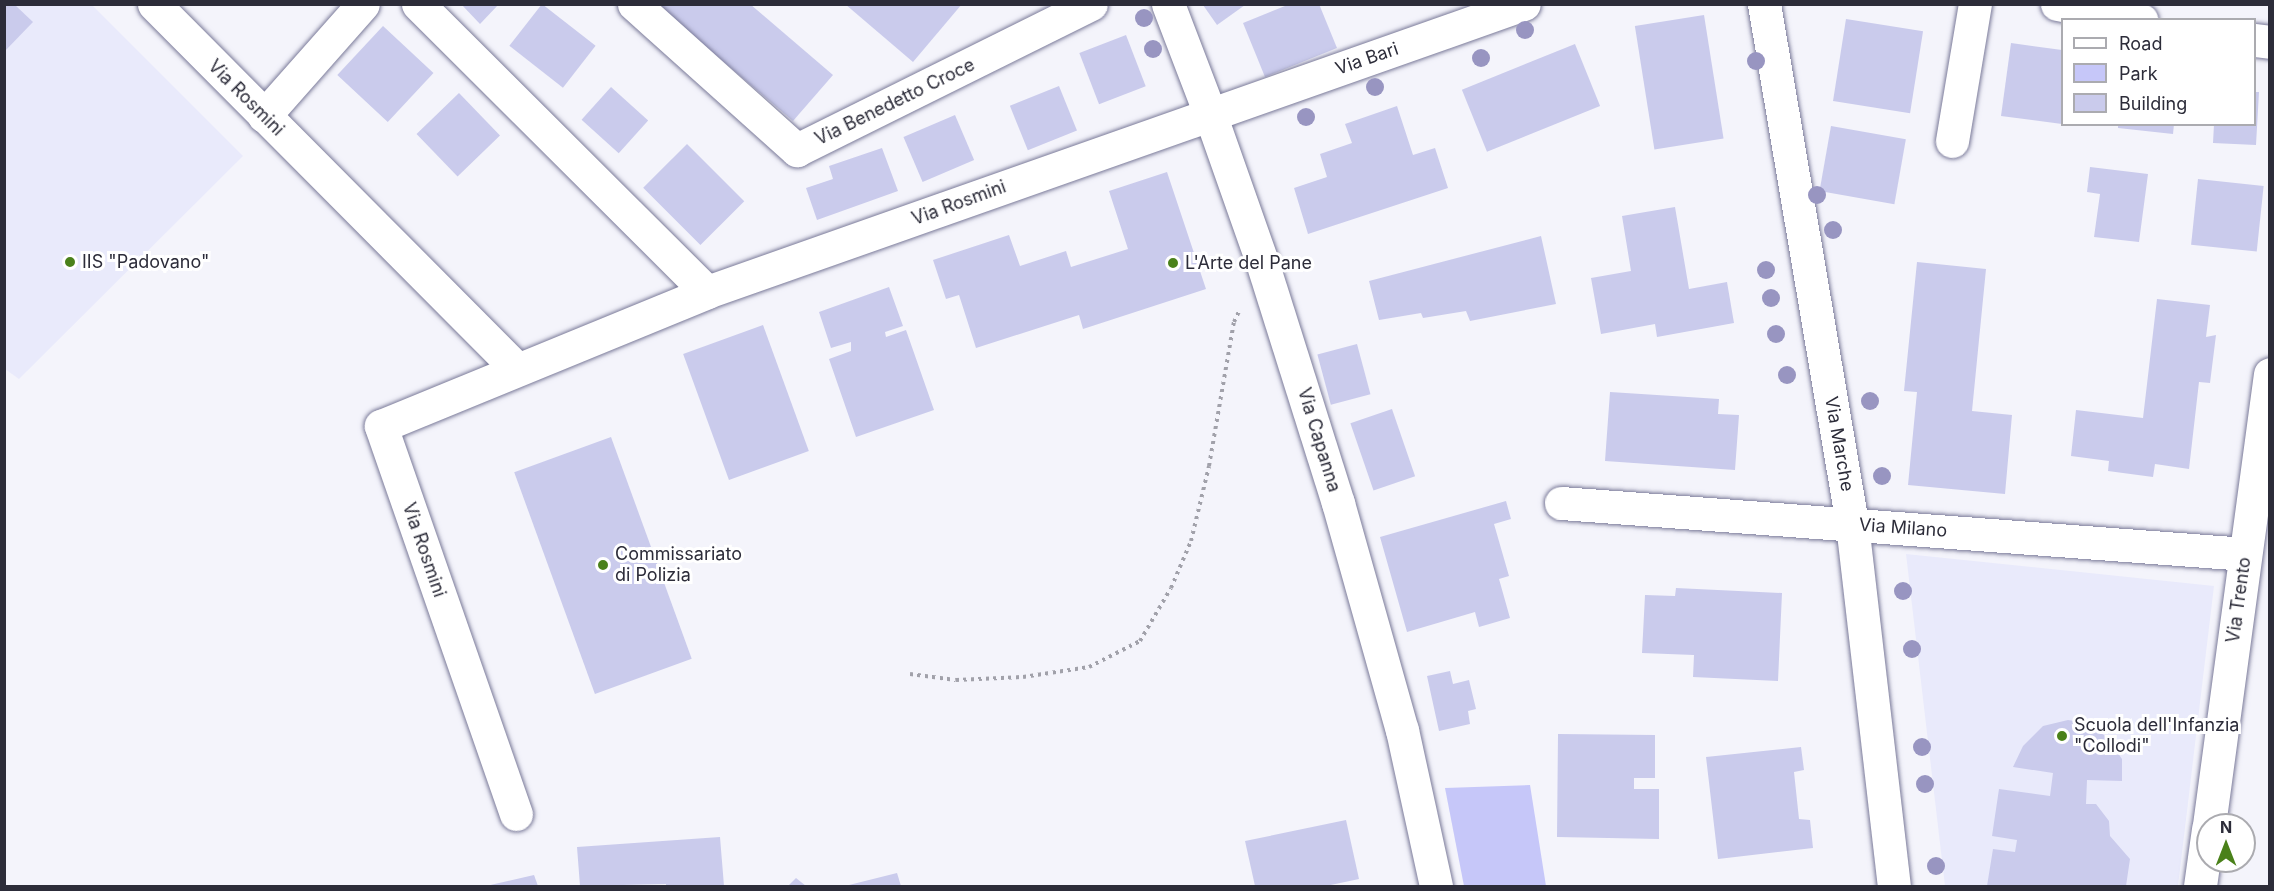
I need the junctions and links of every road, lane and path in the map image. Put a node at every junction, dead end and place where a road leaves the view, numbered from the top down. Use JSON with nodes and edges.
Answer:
{"nodes":[{"id":1,"x":154,"y":4,"type":"edge"},
{"id":2,"x":363,"y":4,"type":"edge"},
{"id":3,"x":418,"y":4,"type":"edge"},
{"id":4,"x":634,"y":4,"type":"edge"},
{"id":5,"x":1091,"y":4,"type":"edge"},
{"id":6,"x":1168,"y":4,"type":"edge"},
{"id":7,"x":1524,"y":4,"type":"edge"},
{"id":8,"x":1764,"y":4,"type":"edge"},
{"id":9,"x":1975,"y":4,"type":"edge"},
{"id":10,"x":2057,"y":4,"type":"edge"},
{"id":11,"x":2130,"y":18,"type":"edge"},
{"id":12,"x":1210,"y":114,"type":"junction"},
{"id":13,"x":264,"y":116,"type":"junction"},
{"id":14,"x":1953,"y":141,"type":"dead end"},
{"id":15,"x":1262,"y":262,"type":"junction"},
{"id":16,"x":707,"y":292,"type":"junction"},
{"id":17,"x":517,"y":369,"type":"junction"},
{"id":18,"x":2270,"y":374,"type":"edge"},
{"id":19,"x":1561,"y":503,"type":"dead end"},
{"id":20,"x":1852,"y":524,"type":"junction"},
{"id":21,"x":2245,"y":554,"type":"junction"},
{"id":22,"x":910,"y":674,"type":"dead end"},
{"id":23,"x":2210,"y":813,"type":"edge"},
{"id":24,"x":516,"y":814,"type":"dead end"},
{"id":25,"x":1436,"y":886,"type":"edge"},
{"id":26,"x":1894,"y":886,"type":"edge"}],
"edges":[{"from":1,"to":13,"type":"street","name":"Via Rosmini"},
{"from":2,"to":13,"type":"street"},
{"from":3,"to":16,"type":"street"},
{"from":4,"to":5,"type":"street","name":"Via Benedetto Croce"},
{"from":6,"to":12,"type":"street","name":"Via Capanna"},
{"from":7,"to":12,"type":"street","name":"Via Bari"},
{"from":8,"to":20,"type":"street","name":"Via Marche"},
{"from":9,"to":14,"type":"street"},
{"from":10,"to":11,"type":"street"},
{"from":12,"to":15,"type":"street","name":"Via Capanna"},
{"from":12,"to":16,"type":"street","name":"Via Rosmini"},
{"from":13,"to":17,"type":"street","name":"Via Rosmini"},
{"from":15,"to":22,"type":"path"},
{"from":15,"to":25,"type":"street","name":"Via Capanna"},
{"from":16,"to":17,"type":"street","name":"Via Rosmini"},
{"from":17,"to":24,"type":"street","name":"Via Rosmini"},
{"from":18,"to":21,"type":"street","name":"Via Trento"},
{"from":19,"to":20,"type":"street","name":"Via Milano"},
{"from":20,"to":21,"type":"street","name":"Via Milano"},
{"from":20,"to":26,"type":"street","name":"Via Marche"},
{"from":21,"to":23,"type":"street","name":"Via Trento"}]}
